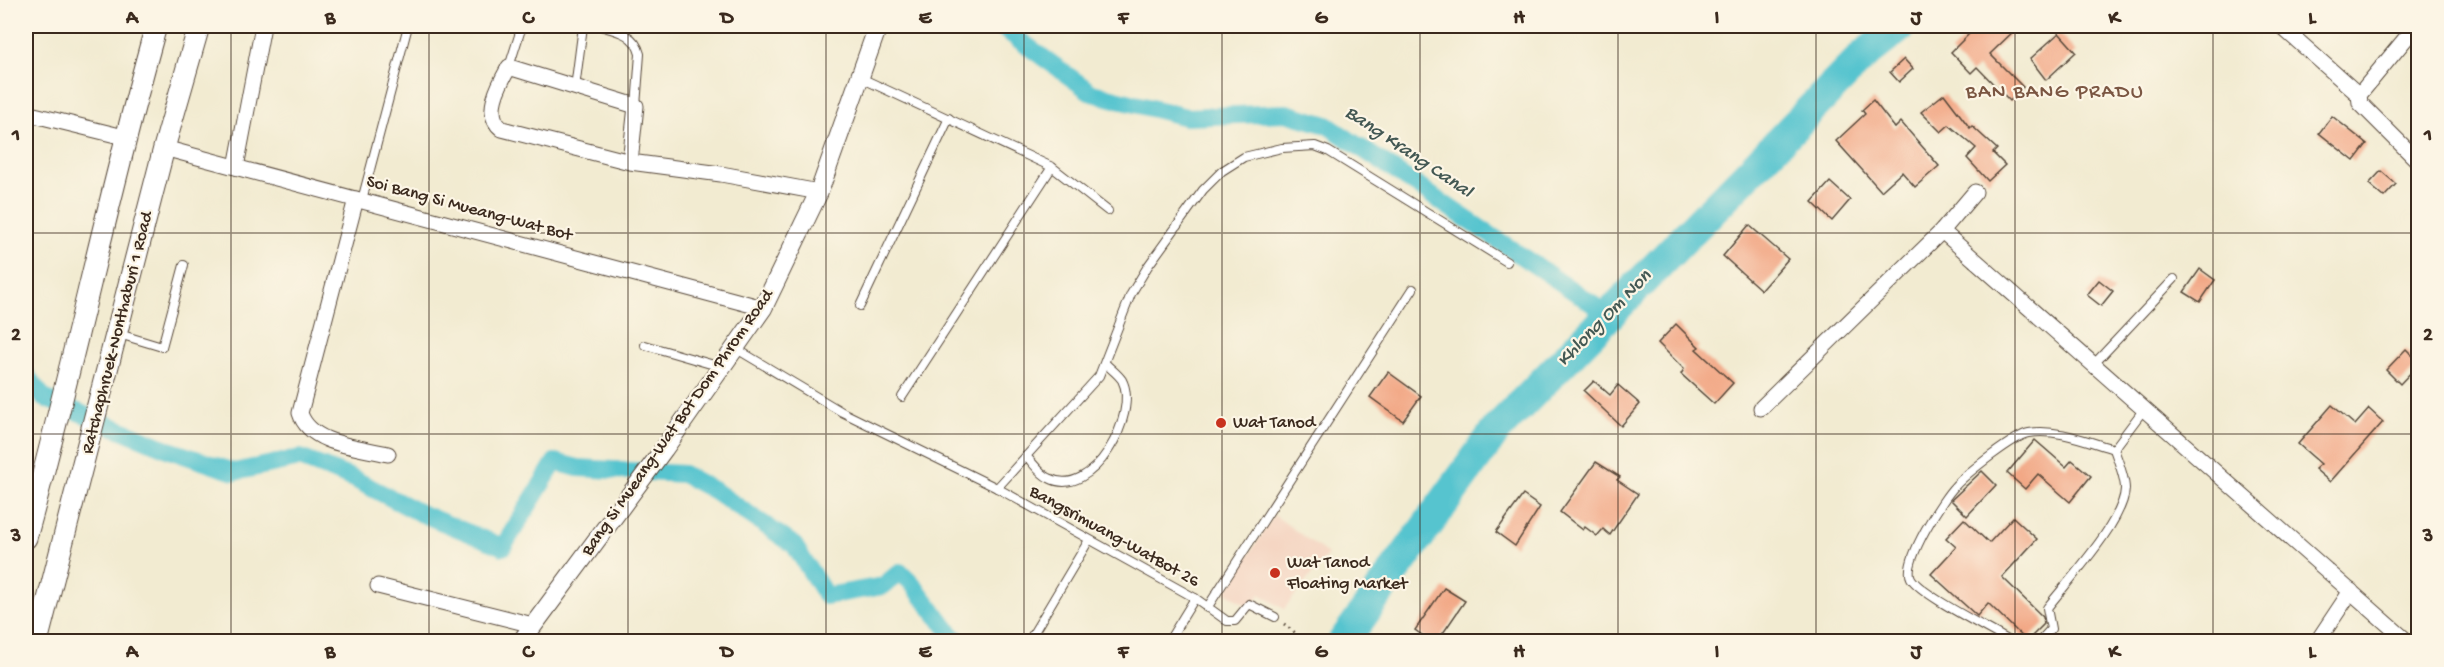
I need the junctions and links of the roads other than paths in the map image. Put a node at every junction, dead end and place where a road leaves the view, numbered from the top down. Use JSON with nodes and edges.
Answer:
{"nodes":[{"id":1,"x":156,"y":26,"type":"edge"},
{"id":2,"x":199,"y":26,"type":"edge"},
{"id":3,"x":263,"y":26,"type":"edge"},
{"id":4,"x":408,"y":26,"type":"edge"},
{"id":5,"x":522,"y":26,"type":"edge"},
{"id":6,"x":583,"y":26,"type":"edge"},
{"id":7,"x":600,"y":26,"type":"edge"},
{"id":8,"x":878,"y":26,"type":"edge"},
{"id":9,"x":2281,"y":26,"type":"edge"},
{"id":10,"x":2416,"y":26,"type":"edge"},
{"id":11,"x":509,"y":67,"type":"junction"},
{"id":12,"x":859,"y":77,"type":"junction"},
{"id":13,"x":575,"y":88,"type":"junction"},
{"id":14,"x":2358,"y":95,"type":"junction"},
{"id":15,"x":636,"y":106,"type":"junction"},
{"id":16,"x":26,"y":113,"type":"edge"},
{"id":17,"x":950,"y":118,"type":"junction"},
{"id":18,"x":124,"y":137,"type":"junction"},
{"id":19,"x":164,"y":148,"type":"junction"},
{"id":20,"x":2418,"y":160,"type":"edge"},
{"id":21,"x":630,"y":162,"type":"junction"},
{"id":22,"x":236,"y":167,"type":"junction"},
{"id":23,"x":1052,"y":167,"type":"junction"},
{"id":24,"x":819,"y":192,"type":"junction"},
{"id":25,"x":1975,"y":192,"type":"dead end"},
{"id":26,"x":359,"y":199,"type":"junction"},
{"id":27,"x":1108,"y":211,"type":"dead end"},
{"id":28,"x":1942,"y":231,"type":"junction"},
{"id":29,"x":1507,"y":262,"type":"dead end"},
{"id":30,"x":184,"y":265,"type":"dead end"},
{"id":31,"x":2174,"y":279,"type":"dead end"},
{"id":32,"x":1413,"y":290,"type":"dead end"},
{"id":33,"x":860,"y":306,"type":"dead end"},
{"id":34,"x":763,"y":308,"type":"junction"},
{"id":35,"x":118,"y":334,"type":"junction"},
{"id":36,"x":645,"y":345,"type":"dead end"},
{"id":37,"x":735,"y":348,"type":"junction"},
{"id":38,"x":1106,"y":364,"type":"junction"},
{"id":39,"x":2094,"y":364,"type":"junction"},
{"id":40,"x":722,"y":368,"type":"junction"},
{"id":41,"x":902,"y":397,"type":"dead end"},
{"id":42,"x":1761,"y":408,"type":"dead end"},
{"id":43,"x":2144,"y":409,"type":"junction"},
{"id":44,"x":2114,"y":449,"type":"junction"},
{"id":45,"x":388,"y":454,"type":"dead end"},
{"id":46,"x":1026,"y":456,"type":"junction"},
{"id":47,"x":997,"y":488,"type":"junction"},
{"id":48,"x":30,"y":508,"type":"edge"},
{"id":49,"x":26,"y":538,"type":"edge"},
{"id":50,"x":1089,"y":540,"type":"junction"},
{"id":51,"x":378,"y":586,"type":"dead end"},
{"id":52,"x":2351,"y":591,"type":"junction"},
{"id":53,"x":1195,"y":598,"type":"junction"},
{"id":54,"x":1207,"y":608,"type":"junction"},
{"id":55,"x":1275,"y":617,"type":"road end"},
{"id":56,"x":533,"y":626,"type":"junction"},
{"id":57,"x":1030,"y":639,"type":"dead end"},
{"id":58,"x":38,"y":642,"type":"edge"},
{"id":59,"x":521,"y":642,"type":"edge"},
{"id":60,"x":1168,"y":642,"type":"edge"},
{"id":61,"x":2011,"y":642,"type":"edge"},
{"id":62,"x":2039,"y":642,"type":"edge"},
{"id":63,"x":2317,"y":642,"type":"edge"},
{"id":64,"x":2408,"y":642,"type":"edge"}],
"edges":[{"from":1,"to":18,"type":"main road","name":"Ratchaphruek-Nonthaburi 1 Road"},
{"from":2,"to":19,"type":"main road","name":"Ratchaphruek-Nonthaburi 1 Road"},
{"from":3,"to":22,"type":"street"},
{"from":4,"to":26,"type":"lane"},
{"from":5,"to":11,"type":"lane"},
{"from":6,"to":13,"type":"lane"},
{"from":7,"to":15,"type":"lane"},
{"from":8,"to":12,"type":"street","name":"Bang Si Mueang-Wat Bot Dom Phrom Road"},
{"from":9,"to":14,"type":"street"},
{"from":10,"to":14,"type":"street"},
{"from":11,"to":13,"type":"street"},
{"from":11,"to":21,"type":"street"},
{"from":12,"to":17,"type":"lane"},
{"from":12,"to":24,"type":"street","name":"Bang Si Mueang-Wat Bot Dom Phrom Road"},
{"from":13,"to":15,"type":"street"},
{"from":14,"to":20,"type":"street"},
{"from":15,"to":21,"type":"street"},
{"from":16,"to":18,"type":"street"},
{"from":17,"to":23,"type":"lane"},
{"from":17,"to":33,"type":"lane"},
{"from":18,"to":48,"type":"main road","name":"Ratchaphruek-Nonthaburi 1 Road"},
{"from":19,"to":22,"type":"street","name":"Soi Bang Si Mueang-Wat Bot"},
{"from":19,"to":35,"type":"main road","name":"Ratchaphruek-Nonthaburi 1 Road"},
{"from":21,"to":24,"type":"street"},
{"from":22,"to":26,"type":"street","name":"Soi Bang Si Mueang-Wat Bot"},
{"from":23,"to":27,"type":"lane"},
{"from":23,"to":41,"type":"lane"},
{"from":24,"to":34,"type":"street","name":"Bang Si Mueang-Wat Bot Dom Phrom Road"},
{"from":25,"to":28,"type":"street"},
{"from":26,"to":34,"type":"street","name":"Soi Bang Si Mueang-Wat Bot"},
{"from":26,"to":45,"type":"street"},
{"from":28,"to":39,"type":"street"},
{"from":28,"to":42,"type":"street"},
{"from":29,"to":38,"type":"lane"},
{"from":30,"to":35,"type":"lane"},
{"from":31,"to":39,"type":"lane"},
{"from":32,"to":54,"type":"lane","name":"Bangsrimuang-WatBot 26"},
{"from":34,"to":37,"type":"street","name":"Bang Si Mueang-Wat Bot Dom Phrom Road"},
{"from":35,"to":58,"type":"main road","name":"Ratchaphruek-Nonthaburi 1 Road"},
{"from":36,"to":40,"type":"lane"},
{"from":37,"to":40,"type":"street","name":"Bang Si Mueang-Wat Bot Dom Phrom Road"},
{"from":37,"to":47,"type":"lane","name":"Bangsrimuang-WatBot 26"},
{"from":38,"to":46,"type":"lane"},
{"from":38,"to":46,"type":"lane"},
{"from":39,"to":43,"type":"street"},
{"from":40,"to":56,"type":"street","name":"Bang Si Mueang-Wat Bot Dom Phrom Road"},
{"from":43,"to":44,"type":"lane"},
{"from":43,"to":52,"type":"street"},
{"from":44,"to":61,"type":"lane"},
{"from":44,"to":62,"type":"lane"},
{"from":46,"to":47,"type":"lane"},
{"from":47,"to":50,"type":"lane","name":"Bangsrimuang-WatBot 26"},
{"from":48,"to":49,"type":"main road","name":"Ratchaphruek-Nonthaburi 1 Road"},
{"from":50,"to":53,"type":"lane","name":"Bangsrimuang-WatBot 26"},
{"from":50,"to":57,"type":"lane"},
{"from":51,"to":56,"type":"street"},
{"from":52,"to":63,"type":"street"},
{"from":52,"to":64,"type":"street"},
{"from":53,"to":54,"type":"lane","name":"Bangsrimuang-WatBot 26"},
{"from":53,"to":60,"type":"lane"},
{"from":54,"to":55,"type":"lane"},
{"from":56,"to":59,"type":"street","name":"Bang Si Mueang-Wat Bot Dom Phrom Road"}]}
